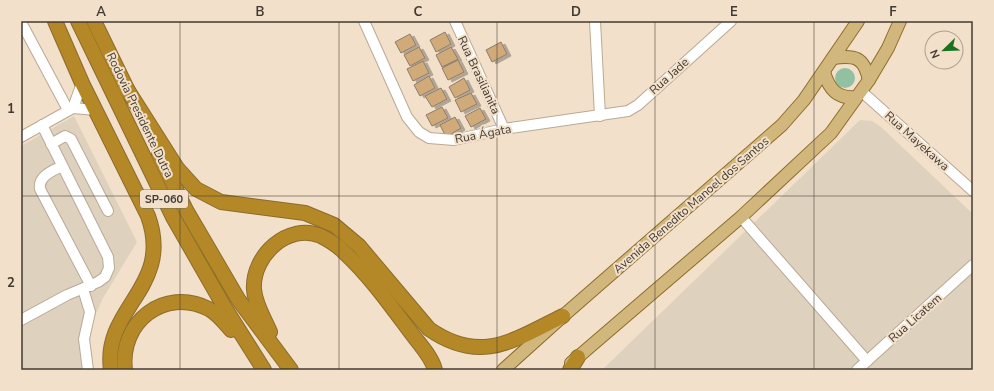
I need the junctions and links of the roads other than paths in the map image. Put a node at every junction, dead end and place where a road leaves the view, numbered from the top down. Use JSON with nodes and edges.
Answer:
{"nodes":[{"id":1,"x":55,"y":21,"type":"edge"},
{"id":2,"x":78,"y":21,"type":"edge"},
{"id":3,"x":94,"y":21,"type":"edge"},
{"id":4,"x":364,"y":21,"type":"edge"},
{"id":5,"x":455,"y":21,"type":"edge"},
{"id":6,"x":595,"y":21,"type":"edge"},
{"id":7,"x":731,"y":21,"type":"edge"},
{"id":8,"x":858,"y":21,"type":"edge"},
{"id":9,"x":900,"y":21,"type":"edge"},
{"id":10,"x":21,"y":22,"type":"edge"},
{"id":11,"x":833,"y":58,"type":"junction"},
{"id":12,"x":824,"y":72,"type":"junction"},
{"id":13,"x":869,"y":80,"type":"junction"},
{"id":14,"x":82,"y":83,"type":"junction"},
{"id":15,"x":125,"y":86,"type":"junction"},
{"id":16,"x":859,"y":94,"type":"junction"},
{"id":17,"x":71,"y":109,"type":"junction"},
{"id":18,"x":96,"y":110,"type":"junction"},
{"id":19,"x":600,"y":116,"type":"junction"},
{"id":20,"x":42,"y":125,"type":"junction"},
{"id":21,"x":504,"y":129,"type":"junction"},
{"id":22,"x":21,"y":137,"type":"edge"},
{"id":23,"x":51,"y":144,"type":"junction"},
{"id":24,"x":62,"y":166,"type":"junction"},
{"id":25,"x":973,"y":191,"type":"edge"},
{"id":26,"x":108,"y":211,"type":"dead end"},
{"id":27,"x":740,"y":217,"type":"junction"},
{"id":28,"x":973,"y":265,"type":"edge"},
{"id":29,"x":87,"y":288,"type":"junction"},
{"id":30,"x":563,"y":316,"type":"junction"},
{"id":31,"x":21,"y":320,"type":"edge"},
{"id":32,"x":578,"y":357,"type":"junction"},
{"id":33,"x":867,"y":361,"type":"junction"},
{"id":34,"x":287,"y":365,"type":"edge"},
{"id":35,"x":88,"y":370,"type":"edge"},
{"id":36,"x":111,"y":370,"type":"edge"},
{"id":37,"x":125,"y":370,"type":"edge"},
{"id":38,"x":264,"y":370,"type":"edge"},
{"id":39,"x":435,"y":370,"type":"edge"},
{"id":40,"x":503,"y":370,"type":"edge"},
{"id":41,"x":563,"y":370,"type":"edge"},
{"id":42,"x":570,"y":370,"type":"edge"},
{"id":43,"x":857,"y":370,"type":"edge"}],
"edges":[{"from":1,"to":14,"type":"highway"},
{"from":2,"to":38,"type":"highway","name":"Rodovia Presidente Dutra","number":"SP-060"},
{"from":3,"to":15,"type":"highway","name":"Rodovia Presidente Dutra","number":"SP-060"},
{"from":4,"to":21,"type":"street","name":"Rua Ágata"},
{"from":5,"to":21,"type":"street","name":"Rua Brasilianita"},
{"from":6,"to":19,"type":"street"},
{"from":7,"to":19,"type":"street","name":"Rua Jade"},
{"from":8,"to":11,"type":"main road","name":"Avenida Benedito Manoel dos Santos"},
{"from":9,"to":13,"type":"main road"},
{"from":10,"to":17,"type":"street"},
{"from":11,"to":12,"type":"main road","name":"Avenida Benedito Manoel dos Santos"},
{"from":11,"to":13,"type":"main road"},
{"from":12,"to":16,"type":"main road"},
{"from":12,"to":30,"type":"main road","name":"Avenida Benedito Manoel dos Santos"},
{"from":13,"to":16,"type":"main road"},
{"from":14,"to":17,"type":"street"},
{"from":14,"to":18,"type":"highway"},
{"from":15,"to":30,"type":"highway"},
{"from":15,"to":34,"type":"highway","name":"Rodovia Presidente Dutra","number":"SP-060"},
{"from":16,"to":25,"type":"street","name":"Rua Mayekawa"},
{"from":16,"to":27,"type":"main road"},
{"from":17,"to":18,"type":"street"},
{"from":17,"to":20,"type":"street"},
{"from":18,"to":36,"type":"highway"},
{"from":19,"to":21,"type":"street","name":"Rua Ágata"},
{"from":20,"to":22,"type":"street"},
{"from":20,"to":23,"type":"street"},
{"from":23,"to":24,"type":"street"},
{"from":23,"to":26,"type":"street"},
{"from":24,"to":29,"type":"street"},
{"from":24,"to":29,"type":"street"},
{"from":27,"to":32,"type":"main road"},
{"from":27,"to":33,"type":"street"},
{"from":28,"to":33,"type":"street","name":"Rua Licatem"},
{"from":29,"to":31,"type":"street"},
{"from":29,"to":35,"type":"street"},
{"from":30,"to":40,"type":"main road","name":"Avenida Benedito Manoel dos Santos"},
{"from":32,"to":41,"type":"main road"},
{"from":32,"to":42,"type":"highway"},
{"from":33,"to":43,"type":"street","name":"Rua Licatem"},
{"from":34,"to":39,"type":"highway"},
{"from":37,"to":38,"type":"highway"}]}
